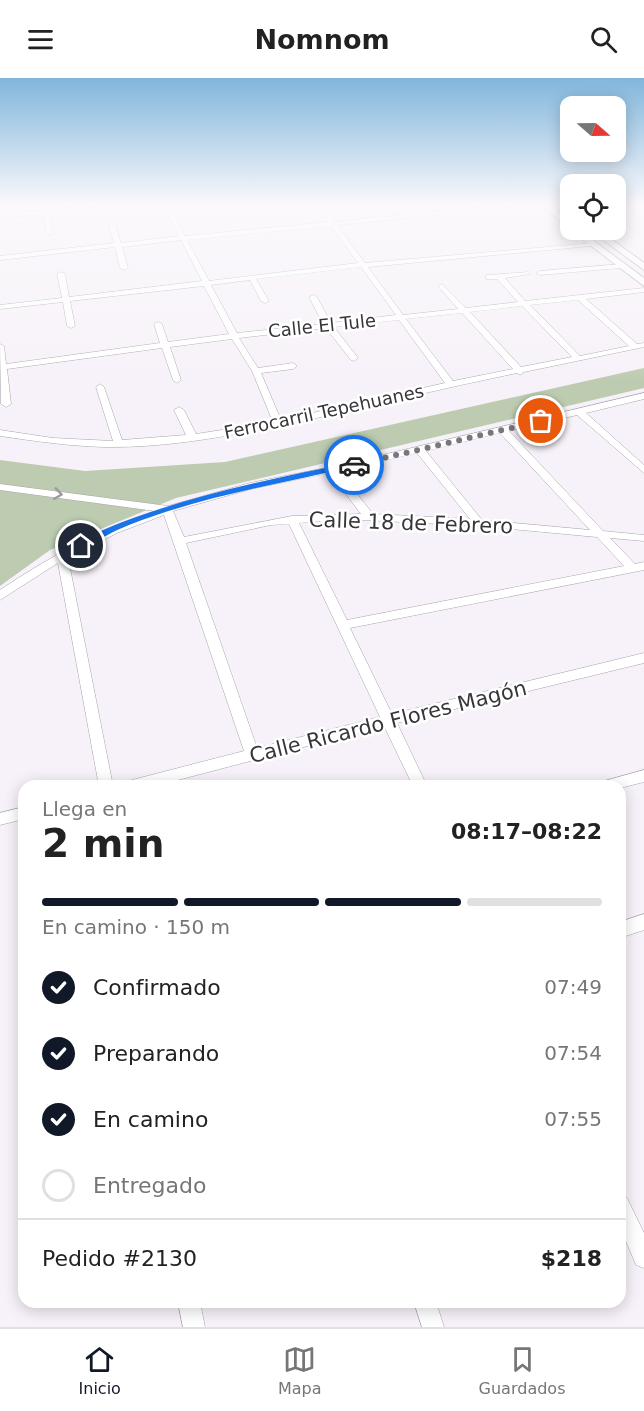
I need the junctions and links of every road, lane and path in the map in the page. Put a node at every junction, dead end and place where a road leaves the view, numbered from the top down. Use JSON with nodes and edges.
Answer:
{"nodes":[{"id":1,"x":123,"y":263,"type":"edge"},
{"id":2,"x":196,"y":263,"type":"edge"},
{"id":3,"x":360,"y":263,"type":"edge"},
{"id":4,"x":390,"y":263,"type":"edge"},
{"id":5,"x":616,"y":263,"type":"edge"},
{"id":6,"x":362,"y":266,"type":"junction"},
{"id":7,"x":620,"y":266,"type":"junction"},
{"id":8,"x":124,"y":268,"type":"dead end"},
{"id":9,"x":540,"y":273,"type":"dead end"},
{"id":10,"x":62,"y":274,"type":"dead end"},
{"id":11,"x":526,"y":274,"type":"dead end"},
{"id":12,"x":489,"y":277,"type":"dead end"},
{"id":13,"x":500,"y":277,"type":"junction"},
{"id":14,"x":252,"y":278,"type":"junction"},
{"id":15,"x":206,"y":283,"type":"junction"},
{"id":16,"x":644,"y":283,"type":"edge"},
{"id":17,"x":442,"y":286,"type":"dead end"},
{"id":18,"x":644,"y":290,"type":"edge"},
{"id":19,"x":313,"y":297,"type":"dead end"},
{"id":20,"x":580,"y":297,"type":"junction"},
{"id":21,"x":66,"y":299,"type":"junction"},
{"id":22,"x":265,"y":301,"type":"dead end"},
{"id":23,"x":523,"y":303,"type":"junction"},
{"id":24,"x":0,"y":307,"type":"edge"},
{"id":25,"x":464,"y":310,"type":"junction"},
{"id":26,"x":400,"y":318,"type":"junction"},
{"id":27,"x":158,"y":324,"type":"dead end"},
{"id":28,"x":328,"y":325,"type":"junction"},
{"id":29,"x":71,"y":326,"type":"dead end"},
{"id":30,"x":234,"y":336,"type":"junction"},
{"id":31,"x":165,"y":345,"type":"junction"},
{"id":32,"x":0,"y":346,"type":"edge"},
{"id":33,"x":640,"y":346,"type":"edge"},
{"id":34,"x":354,"y":358,"type":"dead end"},
{"id":35,"x":579,"y":359,"type":"junction"},
{"id":36,"x":293,"y":366,"type":"dead end"},
{"id":37,"x":1,"y":367,"type":"edge"},
{"id":38,"x":256,"y":371,"type":"junction"},
{"id":39,"x":520,"y":372,"type":"junction"},
{"id":40,"x":177,"y":380,"type":"dead end"},
{"id":41,"x":450,"y":384,"type":"junction"},
{"id":42,"x":100,"y":387,"type":"dead end"},
{"id":43,"x":644,"y":396,"type":"edge"},
{"id":44,"x":6,"y":404,"type":"dead end"},
{"id":45,"x":179,"y":410,"type":"dead end"},
{"id":46,"x":579,"y":412,"type":"junction"},
{"id":47,"x":278,"y":423,"type":"junction"},
{"id":48,"x":502,"y":430,"type":"junction"},
{"id":49,"x":0,"y":433,"type":"edge"},
{"id":50,"x":193,"y":439,"type":"junction"},
{"id":51,"x":118,"y":442,"type":"junction"},
{"id":52,"x":419,"y":449,"type":"junction"},
{"id":53,"x":332,"y":469,"type":"junction"},
{"id":54,"x":644,"y":470,"type":"edge"},
{"id":55,"x":0,"y":487,"type":"edge"},
{"id":56,"x":166,"y":509,"type":"junction"},
{"id":57,"x":370,"y":518,"type":"junction"},
{"id":58,"x":292,"y":519,"type":"junction"},
{"id":59,"x":479,"y":523,"type":"junction"},
{"id":60,"x":601,"y":534,"type":"junction"},
{"id":61,"x":644,"y":538,"type":"edge"},
{"id":62,"x":180,"y":541,"type":"junction"},
{"id":63,"x":62,"y":556,"type":"junction"},
{"id":64,"x":638,"y":567,"type":"edge"},
{"id":65,"x":0,"y":596,"type":"edge"},
{"id":66,"x":344,"y":625,"type":"junction"},
{"id":67,"x":644,"y":658,"type":"edge"},
{"id":68,"x":387,"y":720,"type":"junction"},
{"id":69,"x":252,"y":755,"type":"junction"},
{"id":70,"x":644,"y":776,"type":"edge"},
{"id":71,"x":105,"y":780,"type":"edge"},
{"id":72,"x":155,"y":780,"type":"edge"},
{"id":73,"x":417,"y":780,"type":"edge"},
{"id":74,"x":626,"y":781,"type":"edge"},
{"id":75,"x":18,"y":814,"type":"edge"},
{"id":76,"x":0,"y":819,"type":"edge"},
{"id":77,"x":644,"y":922,"type":"edge"},
{"id":78,"x":626,"y":928,"type":"edge"},
{"id":79,"x":626,"y":1218,"type":"edge"},
{"id":80,"x":644,"y":1257,"type":"edge"},
{"id":81,"x":190,"y":1308,"type":"edge"},
{"id":82,"x":427,"y":1308,"type":"edge"},
{"id":83,"x":194,"y":1327,"type":"edge"},
{"id":84,"x":434,"y":1327,"type":"edge"}],
"edges":[{"from":1,"to":8,"type":"street"},
{"from":2,"to":15,"type":"street"},
{"from":3,"to":6,"type":"street"},
{"from":4,"to":6,"type":"street"},
{"from":5,"to":7,"type":"main road"},
{"from":6,"to":14,"type":"street"},
{"from":6,"to":26,"type":"street"},
{"from":7,"to":9,"type":"street"},
{"from":7,"to":16,"type":"main road"},
{"from":10,"to":21,"type":"street"},
{"from":11,"to":13,"type":"street"},
{"from":12,"to":13,"type":"street"},
{"from":13,"to":23,"type":"street"},
{"from":14,"to":15,"type":"street"},
{"from":14,"to":22,"type":"street"},
{"from":15,"to":21,"type":"street"},
{"from":15,"to":30,"type":"street"},
{"from":17,"to":25,"type":"street"},
{"from":18,"to":20,"type":"street","name":"Calle El Tule"},
{"from":19,"to":28,"type":"street"},
{"from":20,"to":23,"type":"street","name":"Calle El Tule"},
{"from":20,"to":33,"type":"street"},
{"from":21,"to":24,"type":"street"},
{"from":21,"to":29,"type":"street"},
{"from":23,"to":25,"type":"street","name":"Calle El Tule"},
{"from":23,"to":35,"type":"street"},
{"from":25,"to":26,"type":"street","name":"Calle El Tule"},
{"from":25,"to":39,"type":"street"},
{"from":26,"to":28,"type":"street","name":"Calle El Tule"},
{"from":26,"to":41,"type":"street"},
{"from":27,"to":31,"type":"street"},
{"from":28,"to":30,"type":"street","name":"Calle El Tule"},
{"from":28,"to":34,"type":"street"},
{"from":30,"to":31,"type":"street","name":"Calle El Tule"},
{"from":30,"to":38,"type":"street"},
{"from":31,"to":37,"type":"street","name":"Calle El Tule"},
{"from":31,"to":40,"type":"street"},
{"from":32,"to":37,"type":"street"},
{"from":33,"to":35,"type":"street","name":"Ferrocarril Tepehuanes"},
{"from":35,"to":39,"type":"street","name":"Ferrocarril Tepehuanes"},
{"from":36,"to":38,"type":"street"},
{"from":37,"to":44,"type":"street"},
{"from":38,"to":47,"type":"street"},
{"from":39,"to":41,"type":"street","name":"Ferrocarril Tepehuanes"},
{"from":41,"to":47,"type":"street","name":"Ferrocarril Tepehuanes"},
{"from":42,"to":51,"type":"street"},
{"from":43,"to":46,"type":"street"},
{"from":45,"to":50,"type":"street"},
{"from":46,"to":48,"type":"street"},
{"from":46,"to":54,"type":"street"},
{"from":47,"to":50,"type":"street","name":"Ferrocarril Tepehuanes"},
{"from":48,"to":52,"type":"street"},
{"from":48,"to":60,"type":"street"},
{"from":49,"to":51,"type":"street","name":"Ferrocarril Tepehuanes"},
{"from":50,"to":51,"type":"street","name":"Ferrocarril Tepehuanes"},
{"from":52,"to":53,"type":"street"},
{"from":52,"to":59,"type":"street"},
{"from":53,"to":56,"type":"street"},
{"from":53,"to":57,"type":"street"},
{"from":55,"to":56,"type":"street","one_way":true},
{"from":56,"to":62,"type":"street"},
{"from":56,"to":63,"type":"street"},
{"from":57,"to":58,"type":"street","name":"Calle 18 de Febrero"},
{"from":57,"to":59,"type":"street","name":"Calle 18 de Febrero"},
{"from":58,"to":62,"type":"street","name":"Calle 18 de Febrero"},
{"from":58,"to":66,"type":"street"},
{"from":59,"to":60,"type":"street","name":"Calle 18 de Febrero"},
{"from":60,"to":61,"type":"street","name":"Calle 18 de Febrero"},
{"from":60,"to":64,"type":"street"},
{"from":62,"to":69,"type":"street"},
{"from":63,"to":65,"type":"street"},
{"from":63,"to":71,"type":"street"},
{"from":64,"to":66,"type":"street"},
{"from":66,"to":68,"type":"street"},
{"from":67,"to":68,"type":"street","name":"Calle Ricardo Flores Magón"},
{"from":68,"to":69,"type":"street","name":"Calle Ricardo Flores Magón"},
{"from":68,"to":73,"type":"street"},
{"from":69,"to":72,"type":"street","name":"Calle Ricardo Flores Magón"},
{"from":70,"to":74,"type":"street"},
{"from":75,"to":76,"type":"street"},
{"from":77,"to":78,"type":"street"},
{"from":79,"to":80,"type":"street"},
{"from":81,"to":83,"type":"street"},
{"from":82,"to":84,"type":"street"}]}
